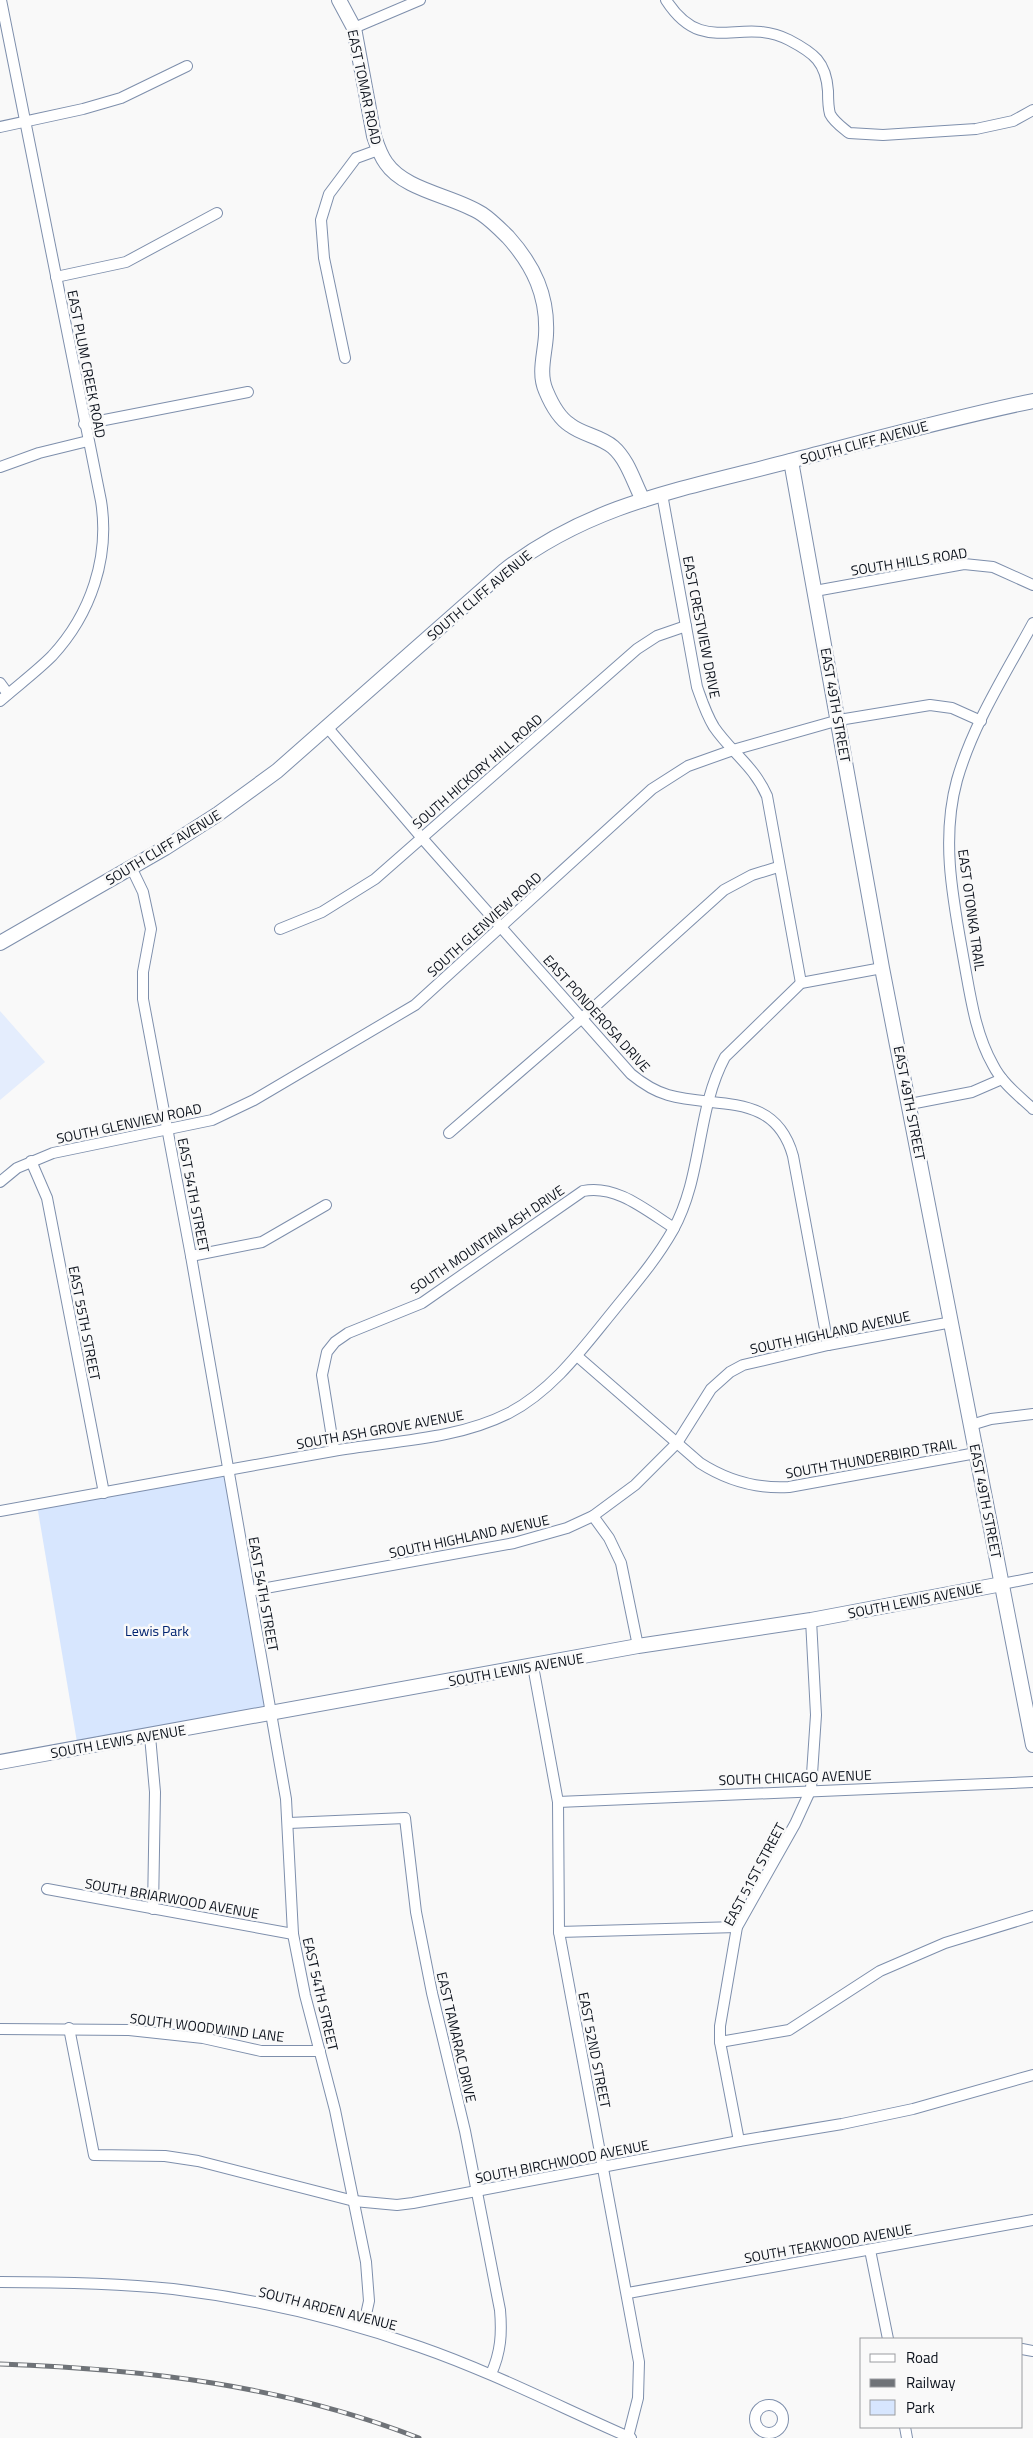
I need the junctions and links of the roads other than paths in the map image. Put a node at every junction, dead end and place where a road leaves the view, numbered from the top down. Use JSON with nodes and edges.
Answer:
{"nodes":[{"id":1,"x":1,"y":0,"type":"edge"},
{"id":2,"x":339,"y":0,"type":"edge"},
{"id":3,"x":420,"y":0,"type":"edge"},
{"id":4,"x":666,"y":0,"type":"edge"},
{"id":5,"x":354,"y":28,"type":"junction"},
{"id":6,"x":187,"y":66,"type":"dead end"},
{"id":7,"x":1033,"y":110,"type":"edge"},
{"id":8,"x":26,"y":123,"type":"junction"},
{"id":9,"x":0,"y":127,"type":"edge"},
{"id":10,"x":378,"y":150,"type":"junction"},
{"id":11,"x":217,"y":213,"type":"dead end"},
{"id":12,"x":56,"y":277,"type":"junction"},
{"id":13,"x":345,"y":358,"type":"dead end"},
{"id":14,"x":248,"y":392,"type":"dead end"},
{"id":15,"x":1033,"y":401,"type":"edge"},
{"id":16,"x":84,"y":424,"type":"junction"},
{"id":17,"x":88,"y":441,"type":"junction"},
{"id":18,"x":791,"y":461,"type":"junction"},
{"id":19,"x":0,"y":467,"type":"edge"},
{"id":20,"x":662,"y":494,"type":"junction"},
{"id":21,"x":643,"y":500,"type":"junction"},
{"id":22,"x":1033,"y":585,"type":"edge"},
{"id":23,"x":815,"y":592,"type":"junction"},
{"id":24,"x":1033,"y":623,"type":"edge"},
{"id":25,"x":686,"y":626,"type":"junction"},
{"id":26,"x":0,"y":683,"type":"edge"},
{"id":27,"x":8,"y":694,"type":"junction"},
{"id":28,"x":0,"y":701,"type":"edge"},
{"id":29,"x":839,"y":720,"type":"junction"},
{"id":30,"x":981,"y":721,"type":"junction"},
{"id":31,"x":327,"y":727,"type":"junction"},
{"id":32,"x":733,"y":750,"type":"junction"},
{"id":33,"x":422,"y":838,"type":"junction"},
{"id":34,"x":131,"y":867,"type":"junction"},
{"id":35,"x":778,"y":867,"type":"junction"},
{"id":36,"x":502,"y":927,"type":"junction"},
{"id":37,"x":280,"y":929,"type":"dead end"},
{"id":38,"x":0,"y":942,"type":"edge"},
{"id":39,"x":882,"y":968,"type":"junction"},
{"id":40,"x":801,"y":983,"type":"junction"},
{"id":41,"x":582,"y":1018,"type":"junction"},
{"id":42,"x":1002,"y":1079,"type":"junction"},
{"id":43,"x":708,"y":1100,"type":"junction"},
{"id":44,"x":910,"y":1104,"type":"junction"},
{"id":45,"x":1033,"y":1109,"type":"edge"},
{"id":46,"x":167,"y":1130,"type":"junction"},
{"id":47,"x":449,"y":1133,"type":"dead end"},
{"id":48,"x":31,"y":1161,"type":"junction"},
{"id":49,"x":0,"y":1182,"type":"edge"},
{"id":50,"x":326,"y":1205,"type":"dead end"},
{"id":51,"x":674,"y":1228,"type":"junction"},
{"id":52,"x":191,"y":1256,"type":"junction"},
{"id":53,"x":952,"y":1322,"type":"junction"},
{"id":54,"x":828,"y":1345,"type":"junction"},
{"id":55,"x":578,"y":1356,"type":"junction"},
{"id":56,"x":1033,"y":1414,"type":"edge"},
{"id":57,"x":971,"y":1425,"type":"junction"},
{"id":58,"x":677,"y":1444,"type":"junction"},
{"id":59,"x":334,"y":1450,"type":"junction"},
{"id":60,"x":976,"y":1453,"type":"junction"},
{"id":61,"x":228,"y":1470,"type":"junction"},
{"id":62,"x":104,"y":1493,"type":"junction"},
{"id":63,"x":0,"y":1511,"type":"edge"},
{"id":64,"x":593,"y":1516,"type":"junction"},
{"id":65,"x":1033,"y":1578,"type":"edge"},
{"id":66,"x":1002,"y":1584,"type":"junction"},
{"id":67,"x":250,"y":1592,"type":"junction"},
{"id":68,"x":811,"y":1620,"type":"junction"},
{"id":69,"x":638,"y":1646,"type":"junction"},
{"id":70,"x":533,"y":1666,"type":"junction"},
{"id":71,"x":271,"y":1714,"type":"junction"},
{"id":72,"x":1030,"y":1714,"type":"edge"},
{"id":73,"x":150,"y":1736,"type":"junction"},
{"id":74,"x":1033,"y":1744,"type":"edge"},
{"id":75,"x":0,"y":1762,"type":"edge"},
{"id":76,"x":1033,"y":1782,"type":"edge"},
{"id":77,"x":811,"y":1790,"type":"junction"},
{"id":78,"x":558,"y":1802,"type":"junction"},
{"id":79,"x":289,"y":1823,"type":"junction"},
{"id":80,"x":47,"y":1889,"type":"dead end"},
{"id":81,"x":153,"y":1909,"type":"junction"},
{"id":82,"x":1033,"y":1916,"type":"edge"},
{"id":83,"x":738,"y":1927,"type":"junction"},
{"id":84,"x":559,"y":1932,"type":"junction"},
{"id":85,"x":293,"y":1934,"type":"junction"},
{"id":86,"x":68,"y":2028,"type":"junction"},
{"id":87,"x":0,"y":2029,"type":"edge"},
{"id":88,"x":720,"y":2042,"type":"junction"},
{"id":89,"x":320,"y":2051,"type":"junction"},
{"id":90,"x":1033,"y":2075,"type":"edge"},
{"id":91,"x":739,"y":2141,"type":"junction"},
{"id":92,"x":602,"y":2167,"type":"junction"},
{"id":93,"x":475,"y":2191,"type":"junction"},
{"id":94,"x":354,"y":2201,"type":"junction"},
{"id":95,"x":1033,"y":2220,"type":"edge"},
{"id":96,"x":870,"y":2250,"type":"junction"},
{"id":97,"x":0,"y":2282,"type":"edge"},
{"id":98,"x":628,"y":2293,"type":"junction"},
{"id":99,"x":363,"y":2328,"type":"junction"},
{"id":100,"x":888,"y":2338,"type":"edge"},
{"id":101,"x":492,"y":2374,"type":"junction"},
{"id":102,"x":630,"y":2437,"type":"edge"}],
"edges":[{"from":1,"to":8,"type":"street","name":"EAST PLUM CREEK ROAD"},
{"from":2,"to":5,"type":"street","name":"EAST TOMAR ROAD"},
{"from":3,"to":5,"type":"street"},
{"from":4,"to":7,"type":"street"},
{"from":5,"to":10,"type":"street","name":"EAST TOMAR ROAD"},
{"from":6,"to":8,"type":"street"},
{"from":8,"to":9,"type":"street"},
{"from":8,"to":12,"type":"street","name":"EAST PLUM CREEK ROAD"},
{"from":10,"to":13,"type":"street"},
{"from":10,"to":21,"type":"street","name":"EAST TOMAR ROAD"},
{"from":11,"to":12,"type":"street"},
{"from":12,"to":16,"type":"street","name":"EAST PLUM CREEK ROAD"},
{"from":14,"to":16,"type":"street"},
{"from":15,"to":18,"type":"street","name":"SOUTH CLIFF AVENUE"},
{"from":16,"to":17,"type":"street","name":"EAST PLUM CREEK ROAD"},
{"from":17,"to":19,"type":"street"},
{"from":17,"to":27,"type":"street","name":"EAST PLUM CREEK ROAD"},
{"from":18,"to":20,"type":"street","name":"SOUTH CLIFF AVENUE"},
{"from":18,"to":23,"type":"street","name":"EAST 49TH STREET"},
{"from":20,"to":21,"type":"street","name":"SOUTH CLIFF AVENUE"},
{"from":20,"to":25,"type":"street","name":"EAST CRESTVIEW DRIVE"},
{"from":21,"to":31,"type":"street","name":"SOUTH CLIFF AVENUE"},
{"from":22,"to":23,"type":"street","name":"SOUTH HILLS ROAD"},
{"from":23,"to":29,"type":"street","name":"EAST 49TH STREET"},
{"from":24,"to":30,"type":"street","name":"EAST OTONKA TRAIL"},
{"from":25,"to":32,"type":"street","name":"EAST CRESTVIEW DRIVE"},
{"from":25,"to":33,"type":"street","name":"SOUTH HICKORY HILL ROAD"},
{"from":26,"to":27,"type":"street"},
{"from":27,"to":28,"type":"street","name":"EAST PLUM CREEK ROAD"},
{"from":29,"to":30,"type":"street","name":"SOUTH GLENVIEW ROAD"},
{"from":29,"to":32,"type":"street","name":"SOUTH GLENVIEW ROAD"},
{"from":29,"to":39,"type":"street","name":"EAST 49TH STREET"},
{"from":30,"to":42,"type":"street","name":"EAST OTONKA TRAIL"},
{"from":31,"to":33,"type":"street","name":"EAST PONDEROSA DRIVE"},
{"from":31,"to":34,"type":"street","name":"SOUTH CLIFF AVENUE"},
{"from":32,"to":35,"type":"street","name":"EAST CRESTVIEW DRIVE"},
{"from":32,"to":36,"type":"street","name":"SOUTH GLENVIEW ROAD"},
{"from":33,"to":36,"type":"street","name":"EAST PONDEROSA DRIVE"},
{"from":33,"to":37,"type":"street","name":"SOUTH HICKORY HILL ROAD"},
{"from":34,"to":38,"type":"street","name":"SOUTH CLIFF AVENUE"},
{"from":34,"to":46,"type":"street","name":"EAST 54TH STREET"},
{"from":35,"to":40,"type":"street","name":"EAST CRESTVIEW DRIVE"},
{"from":35,"to":41,"type":"street"},
{"from":36,"to":41,"type":"street","name":"EAST PONDEROSA DRIVE"},
{"from":36,"to":46,"type":"street","name":"SOUTH GLENVIEW ROAD"},
{"from":39,"to":40,"type":"street"},
{"from":39,"to":44,"type":"street","name":"EAST 49TH STREET"},
{"from":40,"to":43,"type":"street","name":"SOUTH ASH GROVE AVENUE"},
{"from":41,"to":43,"type":"street","name":"EAST PONDEROSA DRIVE"},
{"from":41,"to":47,"type":"street"},
{"from":42,"to":44,"type":"street"},
{"from":42,"to":45,"type":"street","name":"EAST OTONKA TRAIL"},
{"from":43,"to":51,"type":"street","name":"SOUTH ASH GROVE AVENUE"},
{"from":43,"to":54,"type":"street","name":"EAST PONDEROSA DRIVE"},
{"from":44,"to":53,"type":"street","name":"EAST 49TH STREET"},
{"from":46,"to":48,"type":"street","name":"SOUTH GLENVIEW ROAD"},
{"from":46,"to":52,"type":"street","name":"EAST 54TH STREET"},
{"from":48,"to":49,"type":"street","name":"SOUTH GLENVIEW ROAD"},
{"from":48,"to":62,"type":"street","name":"EAST 55TH STREET"},
{"from":50,"to":52,"type":"street"},
{"from":51,"to":55,"type":"street","name":"SOUTH ASH GROVE AVENUE"},
{"from":51,"to":59,"type":"street","name":"SOUTH MOUNTAIN ASH DRIVE"},
{"from":52,"to":61,"type":"street","name":"EAST 54TH STREET"},
{"from":53,"to":54,"type":"street","name":"SOUTH HIGHLAND AVENUE"},
{"from":53,"to":57,"type":"street","name":"EAST 49TH STREET"},
{"from":54,"to":58,"type":"street","name":"SOUTH HIGHLAND AVENUE"},
{"from":55,"to":58,"type":"street","name":"SOUTH THUNDERBIRD TRAIL"},
{"from":55,"to":59,"type":"street","name":"SOUTH ASH GROVE AVENUE"},
{"from":56,"to":57,"type":"street","name":"SOUTH THUNDERBIRD TRAIL"},
{"from":57,"to":60,"type":"street","name":"EAST 49TH STREET"},
{"from":58,"to":60,"type":"street","name":"SOUTH THUNDERBIRD TRAIL"},
{"from":58,"to":64,"type":"street","name":"SOUTH HIGHLAND AVENUE"},
{"from":59,"to":61,"type":"street","name":"SOUTH ASH GROVE AVENUE"},
{"from":60,"to":66,"type":"street","name":"EAST 49TH STREET"},
{"from":61,"to":62,"type":"street","name":"SOUTH ASH GROVE AVENUE"},
{"from":61,"to":67,"type":"street","name":"EAST 54TH STREET"},
{"from":62,"to":63,"type":"street","name":"SOUTH ASH GROVE AVENUE"},
{"from":64,"to":67,"type":"street","name":"SOUTH HIGHLAND AVENUE"},
{"from":64,"to":69,"type":"street"},
{"from":65,"to":66,"type":"street","name":"SOUTH LEWIS AVENUE"},
{"from":66,"to":68,"type":"street","name":"SOUTH LEWIS AVENUE"},
{"from":66,"to":72,"type":"street","name":"EAST 49TH STREET"},
{"from":67,"to":71,"type":"street","name":"EAST 54TH STREET"},
{"from":68,"to":69,"type":"street","name":"SOUTH LEWIS AVENUE"},
{"from":68,"to":77,"type":"street","name":"EAST 51ST STREET"},
{"from":69,"to":70,"type":"street","name":"SOUTH LEWIS AVENUE"},
{"from":70,"to":71,"type":"street","name":"SOUTH LEWIS AVENUE"},
{"from":70,"to":78,"type":"street","name":"EAST 52ND STREET"},
{"from":71,"to":73,"type":"street","name":"SOUTH LEWIS AVENUE"},
{"from":71,"to":79,"type":"street","name":"EAST 54TH STREET"},
{"from":72,"to":74,"type":"street","name":"EAST 49TH STREET"},
{"from":73,"to":75,"type":"street","name":"SOUTH LEWIS AVENUE"},
{"from":73,"to":81,"type":"street"},
{"from":76,"to":77,"type":"street","name":"SOUTH CHICAGO AVENUE"},
{"from":77,"to":78,"type":"street","name":"SOUTH CHICAGO AVENUE"},
{"from":77,"to":83,"type":"street","name":"EAST 51ST STREET"},
{"from":78,"to":84,"type":"street","name":"EAST 52ND STREET"},
{"from":79,"to":85,"type":"street","name":"EAST 54TH STREET"},
{"from":79,"to":93,"type":"street","name":"EAST TAMARAC DRIVE"},
{"from":80,"to":81,"type":"street","name":"SOUTH BRIARWOOD AVENUE"},
{"from":81,"to":85,"type":"street","name":"SOUTH BRIARWOOD AVENUE"},
{"from":82,"to":88,"type":"street"},
{"from":83,"to":84,"type":"street"},
{"from":83,"to":88,"type":"street","name":"EAST 51ST STREET"},
{"from":84,"to":92,"type":"street","name":"EAST 52ND STREET"},
{"from":85,"to":89,"type":"street","name":"EAST 54TH STREET"},
{"from":86,"to":87,"type":"street","name":"SOUTH WOODWIND LANE"},
{"from":86,"to":89,"type":"street","name":"SOUTH WOODWIND LANE"},
{"from":86,"to":94,"type":"street","name":"SOUTH BIRCHWOOD AVENUE"},
{"from":88,"to":91,"type":"street","name":"EAST 51ST STREET"},
{"from":89,"to":94,"type":"street","name":"EAST 54TH STREET"},
{"from":90,"to":91,"type":"street","name":"SOUTH BIRCHWOOD AVENUE"},
{"from":91,"to":92,"type":"street","name":"SOUTH BIRCHWOOD AVENUE"},
{"from":92,"to":93,"type":"street","name":"SOUTH BIRCHWOOD AVENUE"},
{"from":92,"to":98,"type":"street","name":"EAST 52ND STREET"},
{"from":93,"to":94,"type":"street","name":"SOUTH BIRCHWOOD AVENUE"},
{"from":93,"to":101,"type":"street","name":"EAST TAMARAC DRIVE"},
{"from":94,"to":99,"type":"street","name":"EAST 54TH STREET"},
{"from":95,"to":96,"type":"street","name":"SOUTH TEAKWOOD AVENUE"},
{"from":96,"to":98,"type":"street","name":"SOUTH TEAKWOOD AVENUE"},
{"from":96,"to":100,"type":"street"},
{"from":97,"to":99,"type":"street","name":"SOUTH ARDEN AVENUE"},
{"from":98,"to":102,"type":"street","name":"EAST 52ND STREET"},
{"from":99,"to":101,"type":"street","name":"SOUTH ARDEN AVENUE"},
{"from":101,"to":102,"type":"street","name":"SOUTH ARDEN AVENUE"}]}
